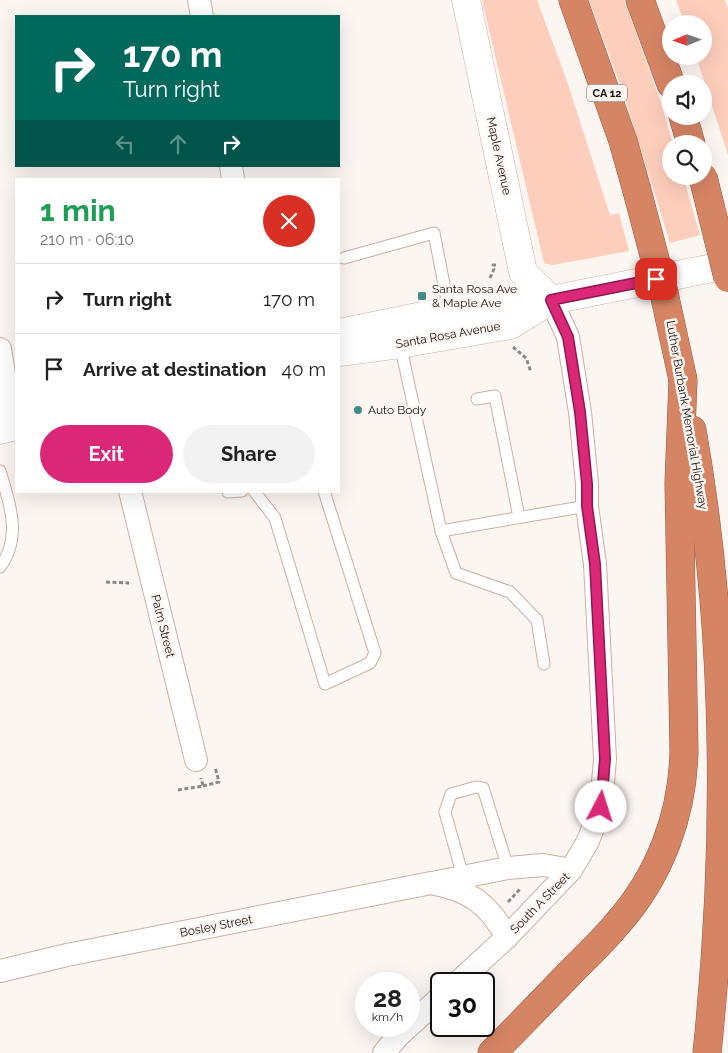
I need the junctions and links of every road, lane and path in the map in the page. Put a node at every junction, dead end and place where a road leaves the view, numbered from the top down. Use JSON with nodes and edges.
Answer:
{"nodes":[{"id":1,"x":199,"y":0,"type":"edge"},
{"id":2,"x":466,"y":0,"type":"edge"},
{"id":3,"x":573,"y":0,"type":"edge"},
{"id":4,"x":640,"y":0,"type":"edge"},
{"id":5,"x":202,"y":15,"type":"edge"},
{"id":6,"x":668,"y":75,"type":"edge"},
{"id":7,"x":705,"y":185,"type":"edge"},
{"id":8,"x":344,"y":258,"type":"dead end"},
{"id":9,"x":497,"y":265,"type":"dead end"},
{"id":10,"x":728,"y":265,"type":"edge"},
{"id":11,"x":728,"y":278,"type":"edge"},
{"id":12,"x":488,"y":279,"type":"dead end"},
{"id":13,"x":551,"y":300,"type":"junction"},
{"id":14,"x":450,"y":310,"type":"junction"},
{"id":15,"x":340,"y":333,"type":"edge"},
{"id":16,"x":400,"y":344,"type":"junction"},
{"id":17,"x":510,"y":345,"type":"dead end"},
{"id":18,"x":0,"y":350,"type":"edge"},
{"id":19,"x":340,"y":352,"type":"edge"},
{"id":20,"x":531,"y":372,"type":"dead end"},
{"id":21,"x":683,"y":380,"type":"junction"},
{"id":22,"x":477,"y":400,"type":"dead end"},
{"id":23,"x":9,"y":416,"type":"edge"},
{"id":24,"x":0,"y":471,"type":"edge"},
{"id":25,"x":2,"y":486,"type":"edge"},
{"id":26,"x":130,"y":493,"type":"edge"},
{"id":27,"x":256,"y":493,"type":"edge"},
{"id":28,"x":325,"y":493,"type":"edge"},
{"id":29,"x":587,"y":506,"type":"junction"},
{"id":30,"x":519,"y":517,"type":"junction"},
{"id":31,"x":441,"y":531,"type":"junction"},
{"id":32,"x":0,"y":567,"type":"edge"},
{"id":33,"x":106,"y":582,"type":"dead end"},
{"id":34,"x":129,"y":583,"type":"dead end"},
{"id":35,"x":544,"y":664,"type":"dead end"},
{"id":36,"x":196,"y":760,"type":"dead end"},
{"id":37,"x":508,"y":868,"type":"junction"},
{"id":38,"x":571,"y":870,"type":"junction"},
{"id":39,"x":463,"y":877,"type":"junction"},
{"id":40,"x":432,"y":883,"type":"junction"},
{"id":41,"x":520,"y":888,"type":"dead end"},
{"id":42,"x":508,"y":902,"type":"dead end"},
{"id":43,"x":507,"y":937,"type":"junction"},
{"id":44,"x":0,"y":971,"type":"edge"},
{"id":45,"x":469,"y":972,"type":"edge"},
{"id":46,"x":430,"y":1007,"type":"edge"},
{"id":47,"x":384,"y":1053,"type":"edge"},
{"id":48,"x":492,"y":1053,"type":"edge"},
{"id":49,"x":707,"y":1053,"type":"edge"}],
"edges":[{"from":1,"to":5,"type":"street"},
{"from":2,"to":13,"type":"main road","name":"Maple Avenue"},
{"from":3,"to":21,"type":"highway","name":"Luther Burbank Memorial Highway","number":"CA 12","bridge":true},
{"from":4,"to":6,"type":"highway"},
{"from":7,"to":11,"type":"highway","bridge":true},
{"from":8,"to":14,"type":"lane"},
{"from":9,"to":12,"type":"path"},
{"from":10,"to":13,"type":"main road","name":"Santa Rosa Avenue"},
{"from":13,"to":14,"type":"main road","name":"Santa Rosa Avenue"},
{"from":13,"to":16,"type":"main road","name":"Santa Rosa Avenue"},
{"from":13,"to":29,"type":"street","name":"South A Street"},
{"from":14,"to":15,"type":"main road","name":"Santa Rosa Avenue"},
{"from":16,"to":19,"type":"main road","name":"Santa Rosa Avenue"},
{"from":16,"to":31,"type":"lane"},
{"from":17,"to":20,"type":"path"},
{"from":18,"to":23,"type":"street"},
{"from":21,"to":48,"type":"highway"},
{"from":21,"to":49,"type":"highway","name":"Luther Burbank Memorial Highway","number":"CA 12"},
{"from":22,"to":30,"type":"lane"},
{"from":24,"to":25,"type":"lane"},
{"from":25,"to":32,"type":"lane"},
{"from":26,"to":36,"type":"street","name":"Palm Street"},
{"from":27,"to":28,"type":"lane"},
{"from":29,"to":30,"type":"lane"},
{"from":29,"to":38,"type":"street","name":"South A Street"},
{"from":30,"to":31,"type":"lane"},
{"from":31,"to":35,"type":"lane"},
{"from":33,"to":34,"type":"path"},
{"from":37,"to":38,"type":"street","name":"Bosley Street"},
{"from":37,"to":39,"type":"street","name":"Bosley Street"},
{"from":37,"to":39,"type":"lane"},
{"from":38,"to":43,"type":"street","name":"South A Street"},
{"from":39,"to":40,"type":"street","name":"Bosley Street"},
{"from":40,"to":43,"type":"street","name":"Bosley Street"},
{"from":40,"to":44,"type":"street","name":"Bosley Street"},
{"from":41,"to":42,"type":"path"},
{"from":43,"to":45,"type":"street","name":"South A Street"},
{"from":46,"to":47,"type":"street"}]}
